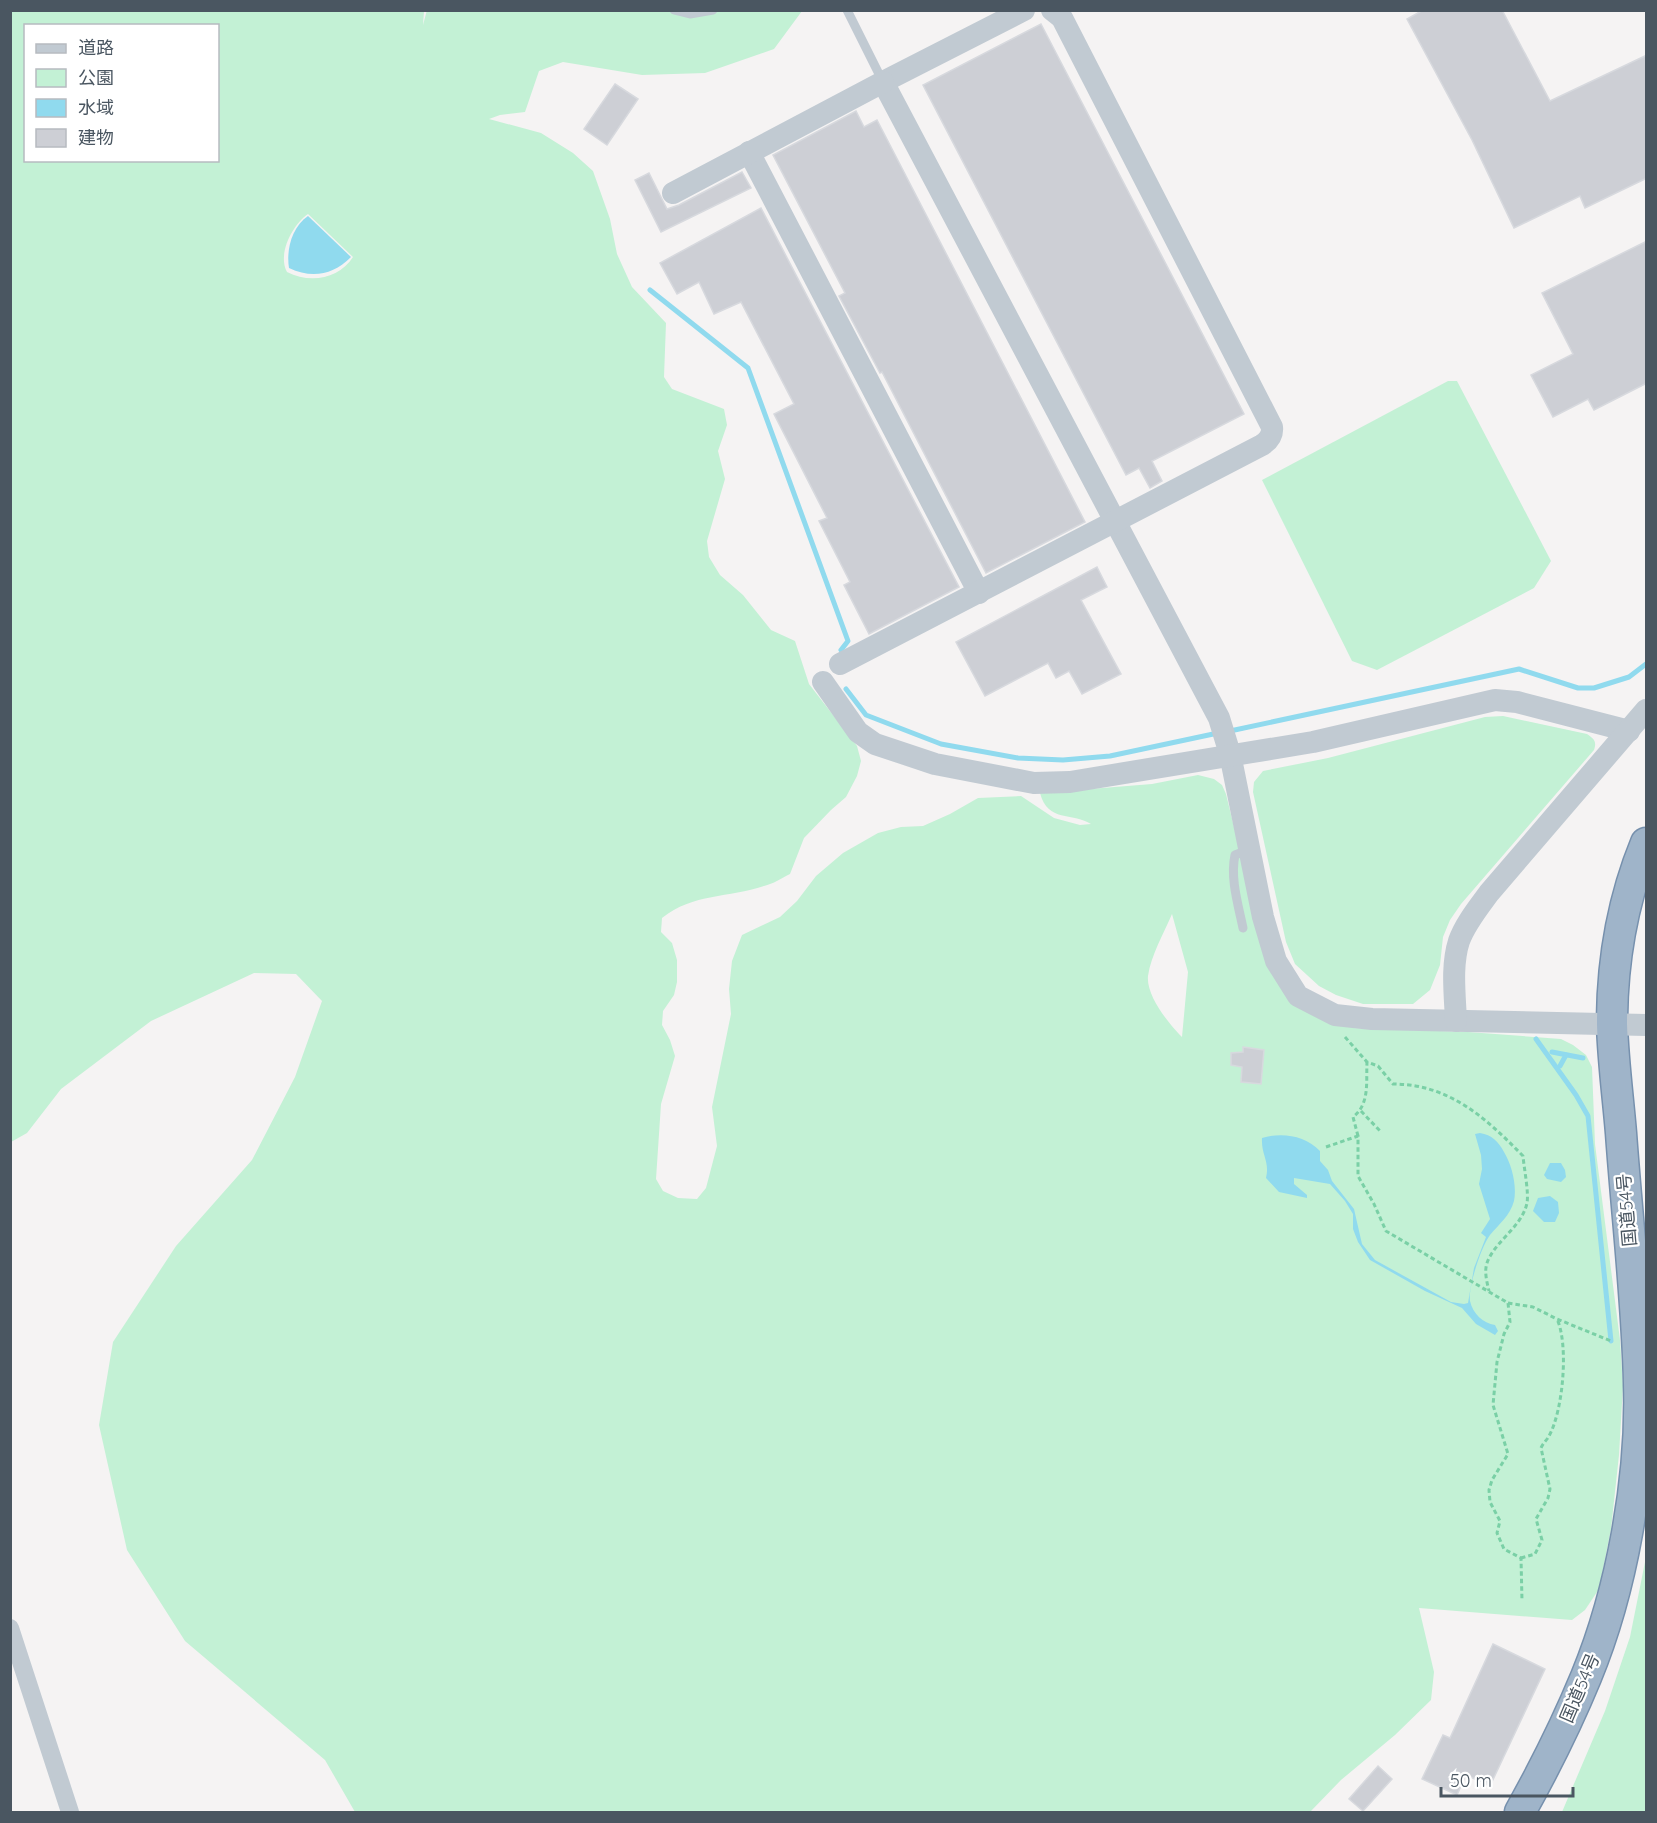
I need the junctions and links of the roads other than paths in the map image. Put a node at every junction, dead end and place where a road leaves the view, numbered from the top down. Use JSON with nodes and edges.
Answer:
{"nodes":[{"id":1,"x":674,"y":10,"type":"edge"},
{"id":2,"x":713,"y":10,"type":"edge"},
{"id":3,"x":847,"y":10,"type":"edge"},
{"id":4,"x":1024,"y":10,"type":"edge"},
{"id":5,"x":1052,"y":10,"type":"edge"},
{"id":6,"x":883,"y":82,"type":"junction"},
{"id":7,"x":749,"y":152,"type":"junction"},
{"id":8,"x":673,"y":193,"type":"dead end"},
{"id":9,"x":1115,"y":522,"type":"junction"},
{"id":10,"x":979,"y":592,"type":"junction"},
{"id":11,"x":840,"y":664,"type":"dead end"},
{"id":12,"x":823,"y":682,"type":"dead end"},
{"id":13,"x":1647,"y":710,"type":"edge"},
{"id":14,"x":1629,"y":731,"type":"junction"},
{"id":15,"x":1230,"y":754,"type":"junction"},
{"id":16,"x":1647,"y":843,"type":"edge"},
{"id":17,"x":1250,"y":850,"type":"junction"},
{"id":18,"x":1243,"y":928,"type":"dead end"},
{"id":19,"x":1456,"y":1021,"type":"junction"},
{"id":20,"x":1612,"y":1024,"type":"junction"},
{"id":21,"x":1647,"y":1024,"type":"edge"},
{"id":22,"x":10,"y":1628,"type":"edge"},
{"id":23,"x":70,"y":1812,"type":"edge"},
{"id":24,"x":1520,"y":1812,"type":"edge"}],
"edges":[{"from":1,"to":2,"type":"lane"},
{"from":3,"to":6,"type":"lane"},
{"from":4,"to":6,"type":"street"},
{"from":5,"to":9,"type":"street"},
{"from":6,"to":7,"type":"street"},
{"from":6,"to":9,"type":"street"},
{"from":7,"to":8,"type":"street"},
{"from":7,"to":10,"type":"street"},
{"from":9,"to":10,"type":"street"},
{"from":9,"to":15,"type":"street"},
{"from":10,"to":11,"type":"street"},
{"from":12,"to":15,"type":"street"},
{"from":13,"to":14,"type":"street"},
{"from":14,"to":15,"type":"street"},
{"from":14,"to":19,"type":"street"},
{"from":15,"to":17,"type":"street"},
{"from":16,"to":20,"type":"highway","name":"国道54号"},
{"from":17,"to":18,"type":"lane"},
{"from":17,"to":19,"type":"street"},
{"from":19,"to":20,"type":"street"},
{"from":20,"to":21,"type":"street"},
{"from":20,"to":24,"type":"highway","name":"国道54号"},
{"from":22,"to":23,"type":"street"}]}
